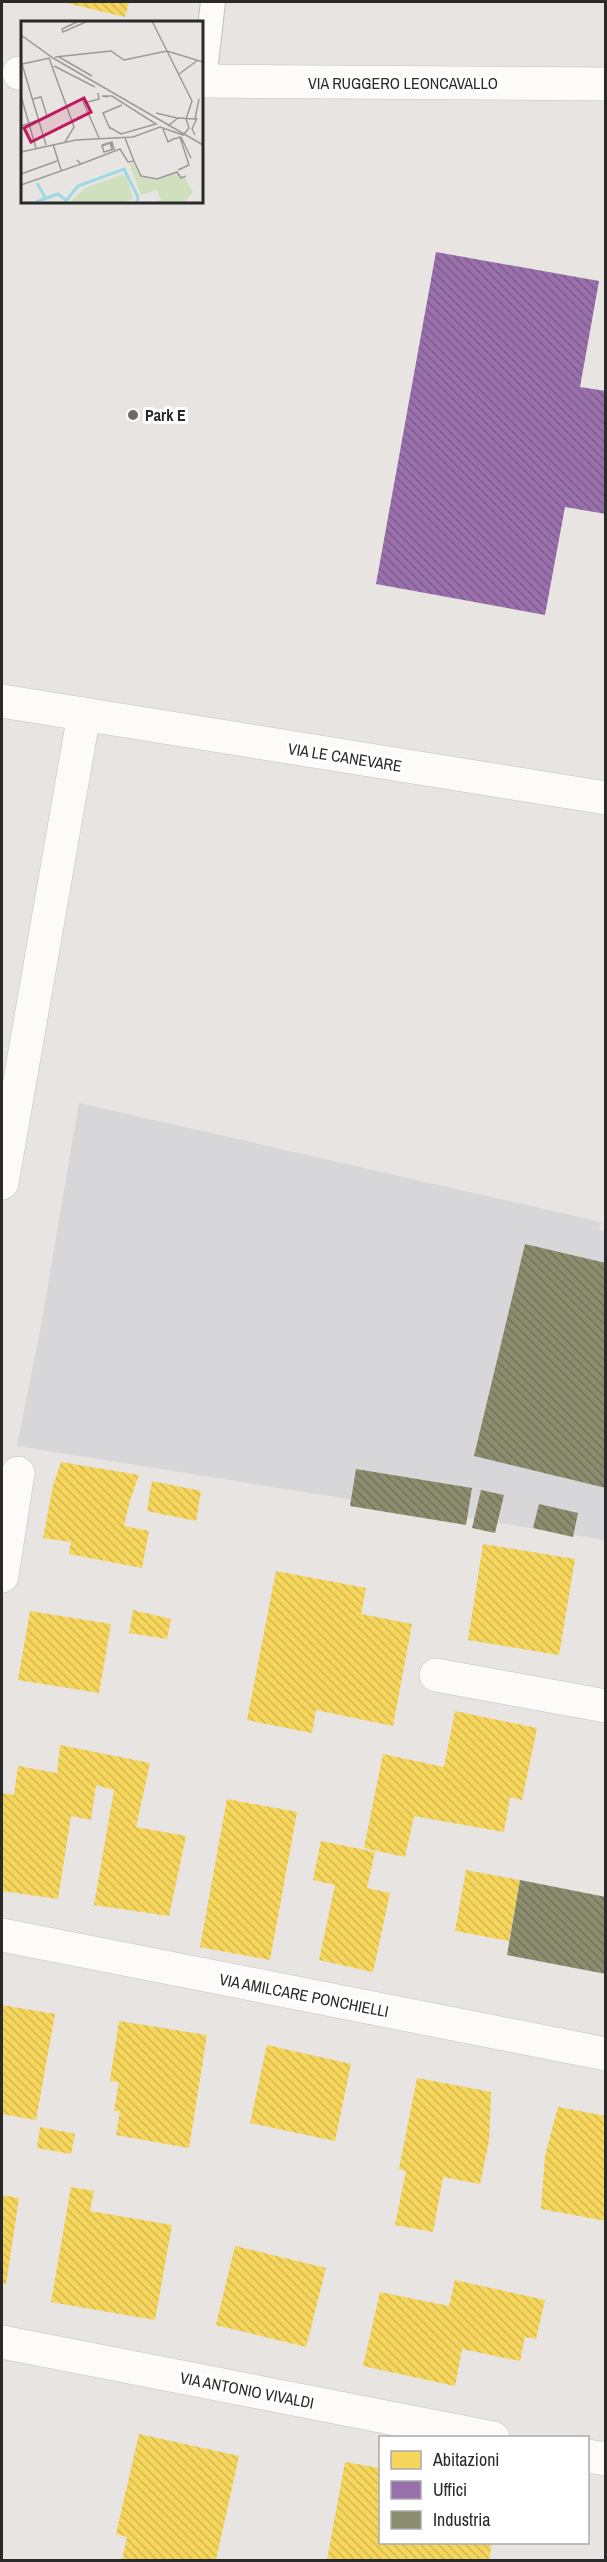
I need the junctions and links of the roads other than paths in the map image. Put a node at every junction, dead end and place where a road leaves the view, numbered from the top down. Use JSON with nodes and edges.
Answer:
{"nodes":[{"id":1,"x":213,"y":2,"type":"edge"},
{"id":2,"x":202,"y":81,"type":"edge"},
{"id":3,"x":606,"y":84,"type":"edge"},
{"id":4,"x":2,"y":701,"type":"edge"},
{"id":5,"x":84,"y":714,"type":"junction"},
{"id":6,"x":606,"y":798,"type":"edge"},
{"id":7,"x":2,"y":1184,"type":"edge"},
{"id":8,"x":18,"y":1473,"type":"dead end"},
{"id":9,"x":2,"y":1576,"type":"edge"},
{"id":10,"x":436,"y":1675,"type":"dead end"},
{"id":11,"x":606,"y":1707,"type":"edge"},
{"id":12,"x":2,"y":1935,"type":"edge"},
{"id":13,"x":606,"y":2054,"type":"edge"},
{"id":14,"x":2,"y":2342,"type":"edge"},
{"id":15,"x":483,"y":2436,"type":"edge"},
{"id":16,"x":589,"y":2456,"type":"edge"},
{"id":17,"x":606,"y":2459,"type":"edge"}],
"edges":[{"from":1,"to":2,"type":"lane"},
{"from":2,"to":3,"type":"street","name":"VIA RUGGERO LEONCAVALLO"},
{"from":4,"to":5,"type":"street","name":"VIA LE CANEVARE"},
{"from":5,"to":6,"type":"street","name":"VIA LE CANEVARE"},
{"from":5,"to":7,"type":"street"},
{"from":8,"to":9,"type":"street"},
{"from":10,"to":11,"type":"street"},
{"from":12,"to":13,"type":"street","name":"VIA AMILCARE PONCHIELLI"},
{"from":14,"to":15,"type":"street","name":"VIA ANTONIO VIVALDI"},
{"from":16,"to":17,"type":"street"}]}
